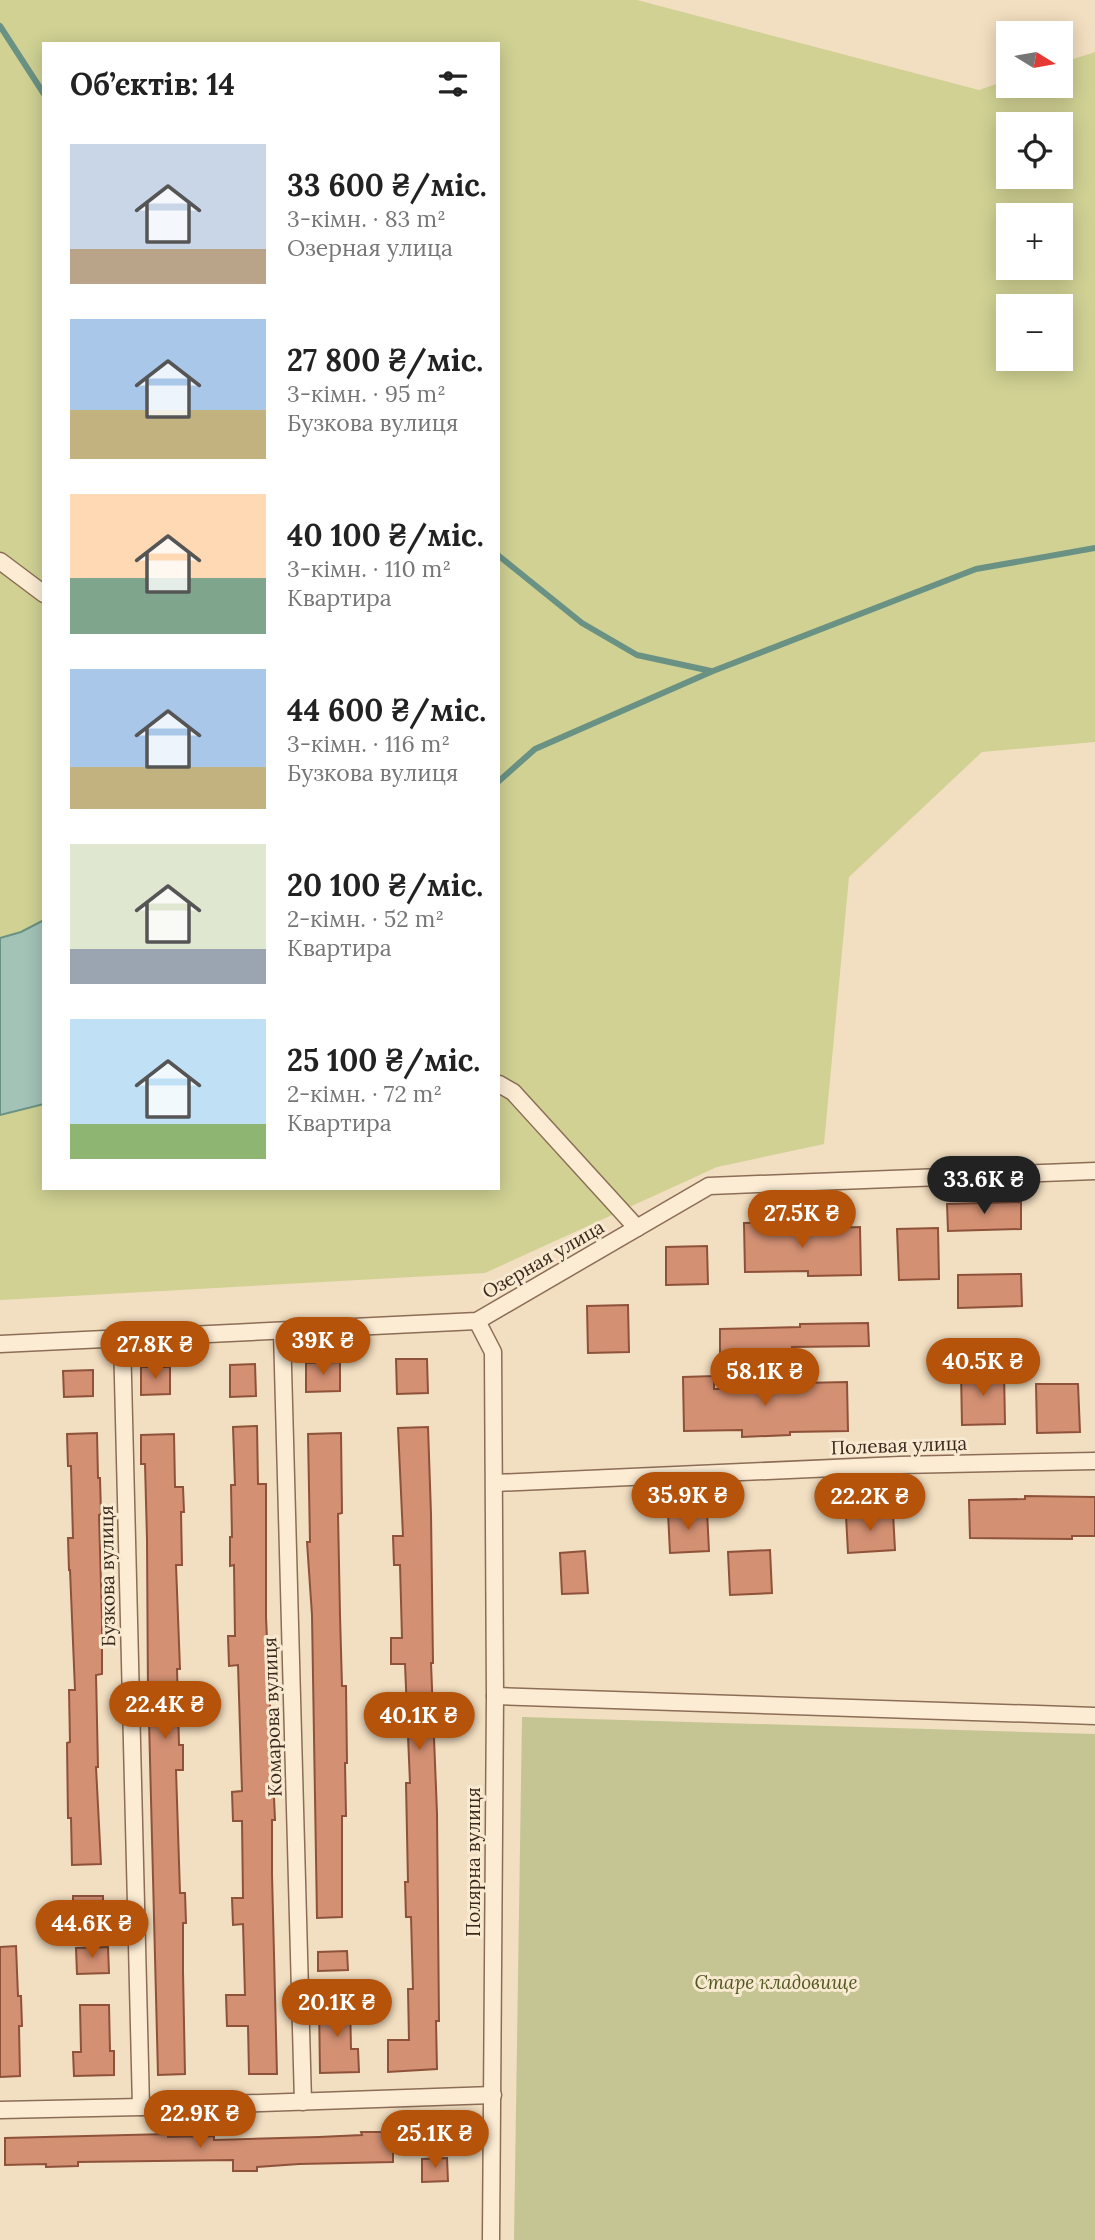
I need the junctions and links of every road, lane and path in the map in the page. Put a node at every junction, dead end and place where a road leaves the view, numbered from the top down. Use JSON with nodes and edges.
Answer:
{"nodes":[{"id":1,"x":0,"y":561,"type":"edge"},
{"id":2,"x":42,"y":592,"type":"edge"},
{"id":3,"x":500,"y":1085,"type":"edge"},
{"id":4,"x":1095,"y":1171,"type":"edge"},
{"id":5,"x":638,"y":1228,"type":"junction"},
{"id":6,"x":477,"y":1321,"type":"junction"},
{"id":7,"x":282,"y":1331,"type":"junction"},
{"id":8,"x":122,"y":1338,"type":"junction"},
{"id":9,"x":0,"y":1344,"type":"edge"},
{"id":10,"x":1095,"y":1461,"type":"edge"},
{"id":11,"x":495,"y":1483,"type":"junction"},
{"id":12,"x":495,"y":1696,"type":"junction"},
{"id":13,"x":1095,"y":1716,"type":"edge"},
{"id":14,"x":493,"y":2095,"type":"junction"},
{"id":15,"x":303,"y":2102,"type":"junction"},
{"id":16,"x":141,"y":2107,"type":"junction"},
{"id":17,"x":0,"y":2109,"type":"edge"},
{"id":18,"x":491,"y":2240,"type":"edge"}],
"edges":[{"from":1,"to":2,"type":"street"},
{"from":3,"to":5,"type":"street"},
{"from":4,"to":5,"type":"street","name":"Озерная улица"},
{"from":5,"to":6,"type":"street","name":"Озерная улица"},
{"from":6,"to":7,"type":"street","name":"Озерная улица"},
{"from":6,"to":11,"type":"street","name":"Полярна вулиця"},
{"from":7,"to":8,"type":"street","name":"Озерная улица"},
{"from":7,"to":15,"type":"street","name":"Комарова вулиця"},
{"from":8,"to":9,"type":"street","name":"Озерная улица"},
{"from":8,"to":16,"type":"street","name":"Бузкова вулиця"},
{"from":10,"to":11,"type":"street","name":"Полевая улица"},
{"from":11,"to":12,"type":"street","name":"Полярна вулиця"},
{"from":12,"to":13,"type":"street"},
{"from":12,"to":14,"type":"street","name":"Полярна вулиця"},
{"from":14,"to":15,"type":"street"},
{"from":14,"to":18,"type":"street","name":"Полярна вулиця"},
{"from":15,"to":16,"type":"street"},
{"from":16,"to":17,"type":"street"}]}
